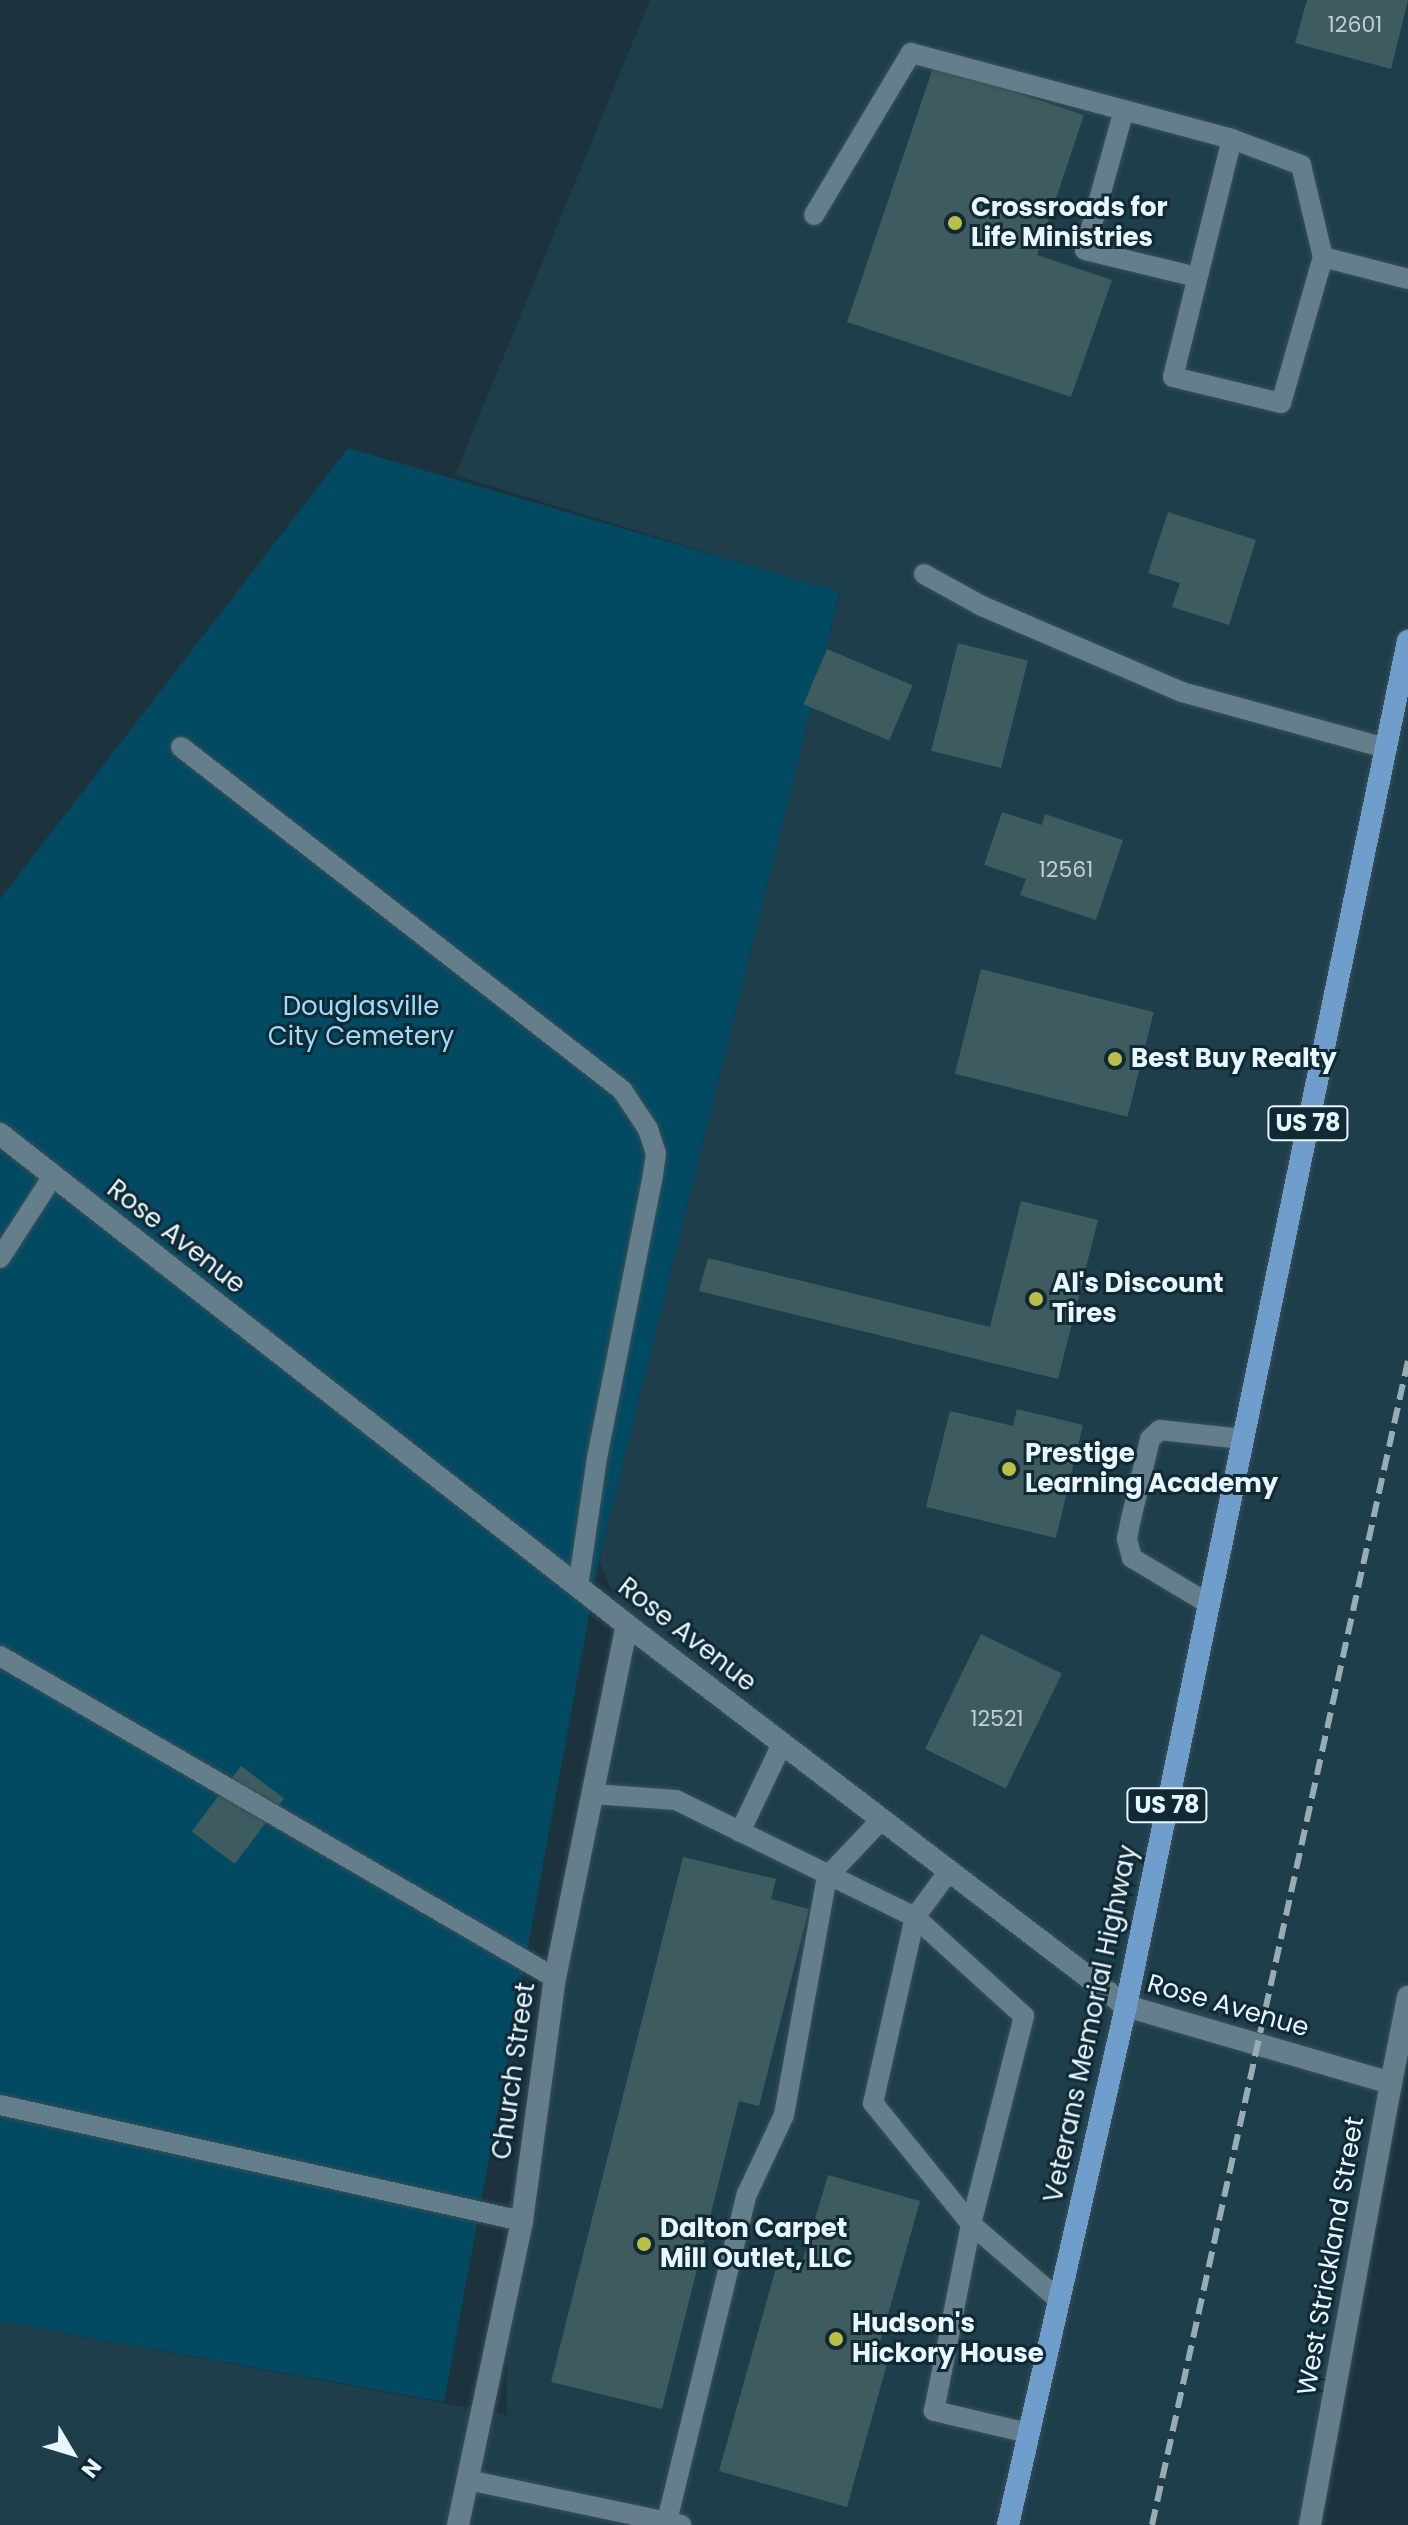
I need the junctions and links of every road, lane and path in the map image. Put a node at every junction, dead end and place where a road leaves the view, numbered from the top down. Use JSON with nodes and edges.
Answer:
{"nodes":[{"id":1,"x":1124,"y":110,"type":"junction"},
{"id":2,"x":1232,"y":139,"type":"junction"},
{"id":3,"x":814,"y":215,"type":"dead end"},
{"id":4,"x":1323,"y":257,"type":"junction"},
{"id":5,"x":1197,"y":277,"type":"junction"},
{"id":6,"x":1408,"y":279,"type":"edge"},
{"id":7,"x":924,"y":574,"type":"dead end"},
{"id":8,"x":1408,"y":641,"type":"edge"},
{"id":9,"x":181,"y":747,"type":"dead end"},
{"id":10,"x":1386,"y":748,"type":"junction"},
{"id":11,"x":0,"y":1134,"type":"edge"},
{"id":12,"x":53,"y":1176,"type":"junction"},
{"id":13,"x":0,"y":1258,"type":"edge"},
{"id":14,"x":1243,"y":1439,"type":"junction"},
{"id":15,"x":578,"y":1587,"type":"junction"},
{"id":16,"x":1209,"y":1604,"type":"junction"},
{"id":17,"x":627,"y":1625,"type":"junction"},
{"id":18,"x":0,"y":1656,"type":"edge"},
{"id":19,"x":782,"y":1744,"type":"junction"},
{"id":20,"x":593,"y":1794,"type":"junction"},
{"id":21,"x":882,"y":1819,"type":"junction"},
{"id":22,"x":740,"y":1832,"type":"junction"},
{"id":23,"x":949,"y":1871,"type":"junction"},
{"id":24,"x":827,"y":1877,"type":"junction"},
{"id":25,"x":915,"y":1917,"type":"junction"},
{"id":26,"x":555,"y":1978,"type":"junction"},
{"id":27,"x":1408,"y":1997,"type":"edge"},
{"id":28,"x":1126,"y":2006,"type":"junction"},
{"id":29,"x":1391,"y":2083,"type":"junction"},
{"id":30,"x":0,"y":2105,"type":"edge"},
{"id":31,"x":522,"y":2221,"type":"junction"},
{"id":32,"x":971,"y":2224,"type":"junction"},
{"id":33,"x":1058,"y":2299,"type":"junction"},
{"id":34,"x":1028,"y":2433,"type":"junction"},
{"id":35,"x":468,"y":2480,"type":"junction"},
{"id":36,"x":674,"y":2523,"type":"edge"},
{"id":37,"x":458,"y":2525,"type":"edge"},
{"id":38,"x":1008,"y":2525,"type":"edge"},
{"id":39,"x":1310,"y":2525,"type":"edge"}],
"edges":[{"from":1,"to":2,"type":"lane"},
{"from":1,"to":3,"type":"lane"},
{"from":1,"to":5,"type":"lane"},
{"from":2,"to":4,"type":"lane"},
{"from":2,"to":5,"type":"lane"},
{"from":4,"to":5,"type":"lane"},
{"from":4,"to":6,"type":"lane"},
{"from":7,"to":10,"type":"lane"},
{"from":8,"to":10,"type":"main road","name":"Veterans Memorial Highway","number":"US 78"},
{"from":9,"to":15,"type":"lane"},
{"from":10,"to":14,"type":"main road","name":"Veterans Memorial Highway","number":"US 78"},
{"from":11,"to":12,"type":"street","name":"Rose Avenue"},
{"from":12,"to":13,"type":"lane"},
{"from":12,"to":15,"type":"street","name":"Rose Avenue"},
{"from":14,"to":16,"type":"main road","name":"Veterans Memorial Highway","number":"US 78"},
{"from":14,"to":16,"type":"lane"},
{"from":15,"to":17,"type":"street","name":"Rose Avenue"},
{"from":16,"to":28,"type":"main road","name":"Veterans Memorial Highway","number":"US 78"},
{"from":17,"to":19,"type":"street","name":"Rose Avenue"},
{"from":17,"to":20,"type":"street","name":"Church Street"},
{"from":18,"to":26,"type":"lane"},
{"from":19,"to":21,"type":"street","name":"Rose Avenue"},
{"from":19,"to":22,"type":"lane"},
{"from":20,"to":22,"type":"lane"},
{"from":20,"to":26,"type":"street","name":"Church Street"},
{"from":21,"to":23,"type":"street","name":"Rose Avenue"},
{"from":21,"to":24,"type":"lane"},
{"from":22,"to":24,"type":"lane"},
{"from":23,"to":25,"type":"lane"},
{"from":23,"to":28,"type":"street","name":"Rose Avenue"},
{"from":24,"to":25,"type":"lane"},
{"from":24,"to":36,"type":"lane"},
{"from":25,"to":32,"type":"lane"},
{"from":25,"to":32,"type":"lane"},
{"from":26,"to":31,"type":"street","name":"Church Street"},
{"from":27,"to":29,"type":"street","name":"West Strickland Street"},
{"from":28,"to":29,"type":"street","name":"Rose Avenue"},
{"from":28,"to":33,"type":"main road","name":"Veterans Memorial Highway","number":"US 78"},
{"from":29,"to":39,"type":"street","name":"West Strickland Street"},
{"from":30,"to":31,"type":"lane"},
{"from":31,"to":35,"type":"street","name":"Church Street"},
{"from":32,"to":33,"type":"lane"},
{"from":32,"to":34,"type":"lane"},
{"from":33,"to":34,"type":"main road","name":"Veterans Memorial Highway","number":"US 78"},
{"from":34,"to":38,"type":"main road","name":"Veterans Memorial Highway","number":"US 78"},
{"from":35,"to":36,"type":"lane"},
{"from":35,"to":37,"type":"street","name":"Church Street"}]}
